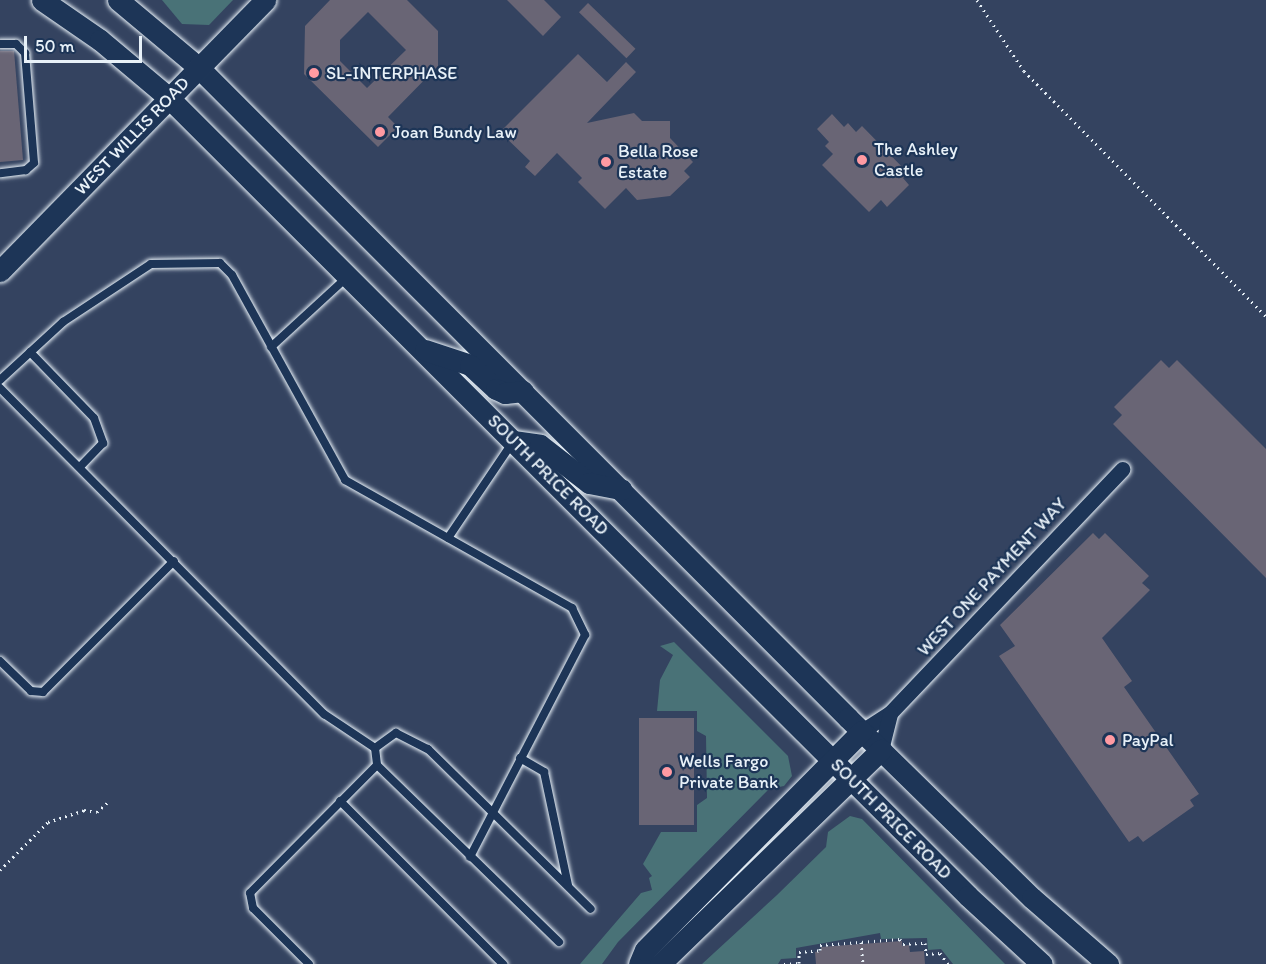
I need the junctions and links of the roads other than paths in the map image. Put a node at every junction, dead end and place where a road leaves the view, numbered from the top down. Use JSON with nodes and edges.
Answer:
{"nodes":[{"id":1,"x":42,"y":0,"type":"edge"},
{"id":2,"x":118,"y":0,"type":"edge"},
{"id":3,"x":265,"y":0,"type":"edge"},
{"id":4,"x":0,"y":44,"type":"edge"},
{"id":5,"x":198,"y":68,"type":"junction"},
{"id":6,"x":169,"y":98,"type":"junction"},
{"id":7,"x":0,"y":173,"type":"edge"},
{"id":8,"x":0,"y":272,"type":"edge"},
{"id":9,"x":348,"y":276,"type":"junction"},
{"id":10,"x":272,"y":347,"type":"junction"},
{"id":11,"x":421,"y":349,"type":"junction"},
{"id":12,"x":30,"y":352,"type":"junction"},
{"id":13,"x":0,"y":380,"type":"edge"},
{"id":14,"x":0,"y":388,"type":"edge"},
{"id":15,"x":523,"y":391,"type":"junction"},
{"id":16,"x":513,"y":441,"type":"junction"},
{"id":17,"x":80,"y":467,"type":"junction"},
{"id":18,"x":1122,"y":469,"type":"dead end"},
{"id":19,"x":621,"y":489,"type":"junction"},
{"id":20,"x":448,"y":538,"type":"junction"},
{"id":21,"x":174,"y":561,"type":"junction"},
{"id":22,"x":0,"y":661,"type":"edge"},
{"id":23,"x":890,"y":713,"type":"junction"},
{"id":24,"x":862,"y":731,"type":"junction"},
{"id":25,"x":375,"y":748,"type":"junction"},
{"id":26,"x":882,"y":750,"type":"junction"},
{"id":27,"x":520,"y":758,"type":"junction"},
{"id":28,"x":833,"y":761,"type":"junction"},
{"id":29,"x":377,"y":765,"type":"junction"},
{"id":30,"x":852,"y":780,"type":"junction"},
{"id":31,"x":340,"y":801,"type":"junction"},
{"id":32,"x":492,"y":812,"type":"junction"},
{"id":33,"x":470,"y":857,"type":"junction"},
{"id":34,"x":569,"y":887,"type":"junction"},
{"id":35,"x":591,"y":909,"type":"dead end"},
{"id":36,"x":559,"y":942,"type":"dead end"},
{"id":37,"x":309,"y":964,"type":"edge"},
{"id":38,"x":503,"y":964,"type":"edge"},
{"id":39,"x":639,"y":964,"type":"edge"},
{"id":40,"x":660,"y":964,"type":"edge"},
{"id":41,"x":1042,"y":964,"type":"edge"},
{"id":42,"x":1108,"y":964,"type":"edge"}],
"edges":[{"from":1,"to":6,"type":"main road","name":"SOUTH PRICE ROAD"},
{"from":2,"to":5,"type":"main road"},
{"from":3,"to":5,"type":"main road","name":"WEST WILLIS ROAD"},
{"from":4,"to":7,"type":"lane"},
{"from":5,"to":6,"type":"main road","name":"WEST WILLIS ROAD"},
{"from":5,"to":15,"type":"main road"},
{"from":6,"to":8,"type":"main road","name":"WEST WILLIS ROAD"},
{"from":6,"to":9,"type":"main road","name":"SOUTH PRICE ROAD"},
{"from":9,"to":10,"type":"lane"},
{"from":9,"to":11,"type":"main road","name":"SOUTH PRICE ROAD"},
{"from":10,"to":12,"type":"lane"},
{"from":10,"to":20,"type":"lane"},
{"from":11,"to":15,"type":"main road"},
{"from":11,"to":16,"type":"main road","name":"SOUTH PRICE ROAD"},
{"from":12,"to":13,"type":"lane"},
{"from":12,"to":17,"type":"lane"},
{"from":14,"to":17,"type":"lane"},
{"from":15,"to":19,"type":"main road"},
{"from":16,"to":19,"type":"main road"},
{"from":16,"to":20,"type":"lane"},
{"from":16,"to":28,"type":"main road","name":"SOUTH PRICE ROAD"},
{"from":17,"to":21,"type":"lane"},
{"from":18,"to":23,"type":"street","name":"WEST ONE PAYMENT WAY"},
{"from":19,"to":24,"type":"main road"},
{"from":20,"to":27,"type":"lane"},
{"from":21,"to":22,"type":"lane"},
{"from":21,"to":25,"type":"lane"},
{"from":23,"to":24,"type":"street","name":"WEST ONE PAYMENT WAY"},
{"from":23,"to":26,"type":"street"},
{"from":24,"to":26,"type":"main road"},
{"from":24,"to":28,"type":"main road"},
{"from":25,"to":29,"type":"lane"},
{"from":25,"to":32,"type":"lane"},
{"from":26,"to":30,"type":"main road"},
{"from":26,"to":42,"type":"main road"},
{"from":27,"to":32,"type":"lane"},
{"from":27,"to":34,"type":"lane"},
{"from":28,"to":30,"type":"main road","name":"SOUTH PRICE ROAD"},
{"from":28,"to":39,"type":"main road"},
{"from":29,"to":31,"type":"lane"},
{"from":29,"to":33,"type":"lane"},
{"from":30,"to":40,"type":"main road"},
{"from":30,"to":41,"type":"main road","name":"SOUTH PRICE ROAD"},
{"from":31,"to":37,"type":"lane"},
{"from":31,"to":38,"type":"lane"},
{"from":32,"to":33,"type":"lane"},
{"from":32,"to":34,"type":"lane"},
{"from":33,"to":36,"type":"lane"},
{"from":34,"to":35,"type":"lane"}]}
